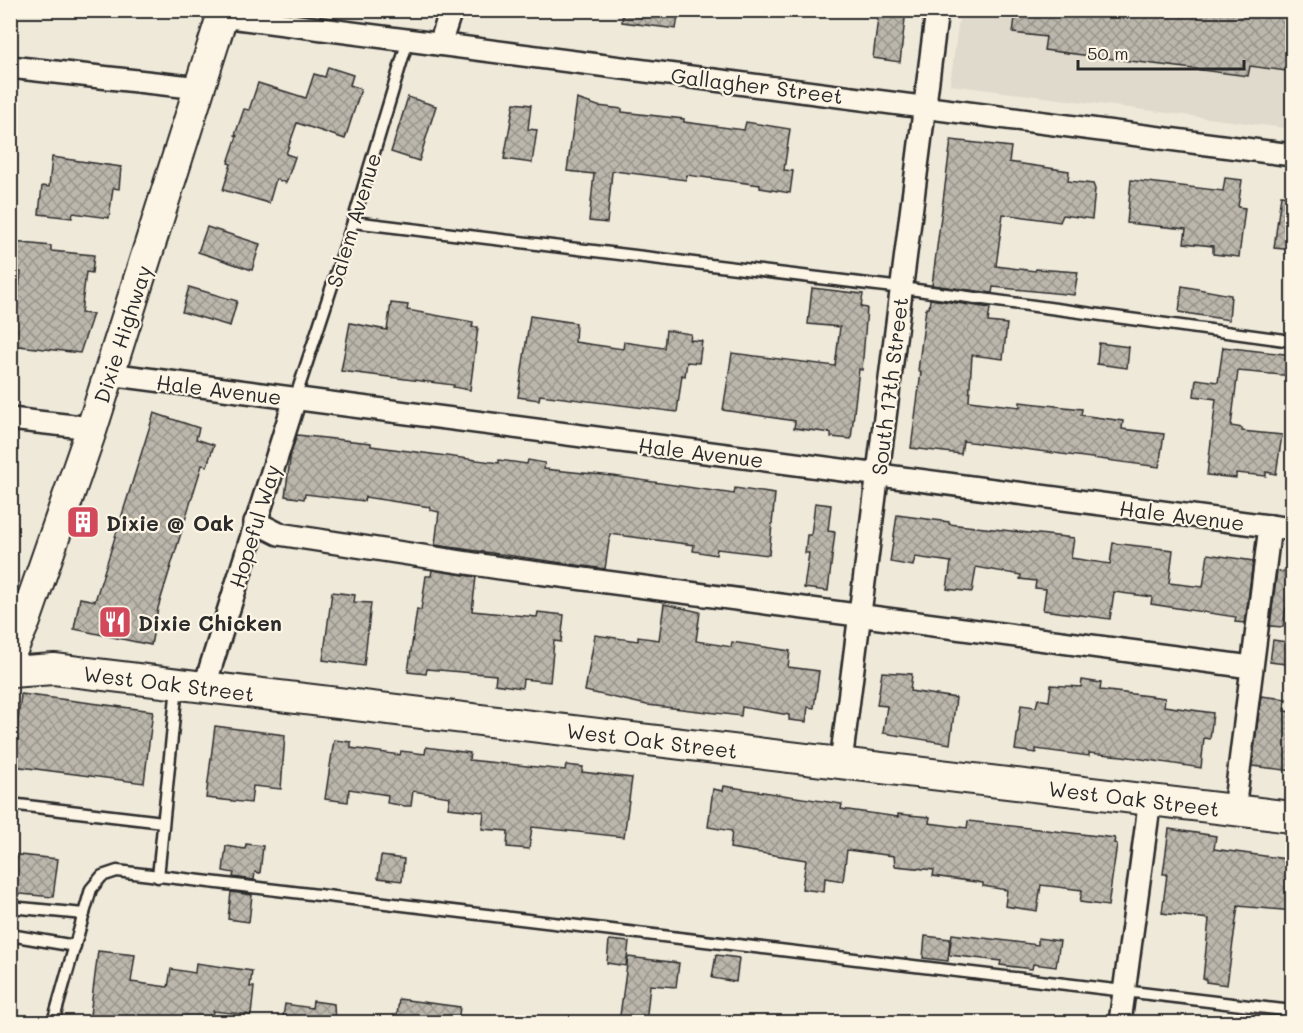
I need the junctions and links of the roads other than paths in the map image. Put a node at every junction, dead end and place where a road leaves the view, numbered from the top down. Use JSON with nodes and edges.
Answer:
{"nodes":[{"id":1,"x":451,"y":10,"type":"edge"},
{"id":2,"x":937,"y":10,"type":"edge"},
{"id":3,"x":223,"y":13,"type":"edge"},
{"id":4,"x":408,"y":40,"type":"junction"},
{"id":5,"x":440,"y":44,"type":"junction"},
{"id":6,"x":10,"y":67,"type":"edge"},
{"id":7,"x":200,"y":88,"type":"junction"},
{"id":8,"x":925,"y":106,"type":"junction"},
{"id":9,"x":1293,"y":155,"type":"edge"},
{"id":10,"x":353,"y":222,"type":"junction"},
{"id":11,"x":902,"y":288,"type":"junction"},
{"id":12,"x":1293,"y":341,"type":"edge"},
{"id":13,"x":109,"y":374,"type":"junction"},
{"id":14,"x":295,"y":399,"type":"junction"},
{"id":15,"x":10,"y":419,"type":"edge"},
{"id":16,"x":92,"y":428,"type":"junction"},
{"id":17,"x":878,"y":475,"type":"junction"},
{"id":18,"x":255,"y":522,"type":"junction"},
{"id":19,"x":1270,"y":526,"type":"junction"},
{"id":20,"x":1293,"y":529,"type":"edge"},
{"id":21,"x":860,"y":617,"type":"junction"},
{"id":22,"x":10,"y":654,"type":"edge"},
{"id":23,"x":1251,"y":667,"type":"junction"},
{"id":24,"x":10,"y":672,"type":"edge"},
{"id":25,"x":191,"y":686,"type":"junction"},
{"id":26,"x":841,"y":762,"type":"junction"},
{"id":27,"x":1150,"y":799,"type":"junction"},
{"id":28,"x":10,"y":804,"type":"edge"},
{"id":29,"x":1234,"y":810,"type":"junction"},
{"id":30,"x":1293,"y":817,"type":"edge"},
{"id":31,"x":163,"y":822,"type":"junction"},
{"id":32,"x":158,"y":877,"type":"junction"},
{"id":33,"x":10,"y":907,"type":"edge"},
{"id":34,"x":84,"y":914,"type":"junction"},
{"id":35,"x":10,"y":935,"type":"edge"},
{"id":36,"x":75,"y":946,"type":"junction"},
{"id":37,"x":1124,"y":991,"type":"junction"},
{"id":38,"x":1293,"y":1011,"type":"edge"},
{"id":39,"x":53,"y":1023,"type":"edge"},
{"id":40,"x":1120,"y":1023,"type":"edge"}],
"edges":[{"from":1,"to":5,"type":"street"},
{"from":2,"to":8,"type":"street","name":"South 17th Street"},
{"from":3,"to":4,"type":"street","name":"Gallagher Street"},
{"from":3,"to":7,"type":"main road","name":"Dixie Highway"},
{"from":4,"to":5,"type":"street","name":"Gallagher Street"},
{"from":4,"to":10,"type":"lane","name":"Salem Avenue"},
{"from":5,"to":8,"type":"street","name":"Gallagher Street"},
{"from":6,"to":7,"type":"street"},
{"from":7,"to":13,"type":"main road","name":"Dixie Highway"},
{"from":8,"to":9,"type":"street","name":"Gallagher Street"},
{"from":8,"to":11,"type":"street","name":"South 17th Street"},
{"from":10,"to":11,"type":"lane"},
{"from":10,"to":14,"type":"lane","name":"Salem Avenue"},
{"from":11,"to":12,"type":"lane"},
{"from":11,"to":17,"type":"street","name":"South 17th Street"},
{"from":13,"to":14,"type":"street","name":"Hale Avenue"},
{"from":13,"to":16,"type":"main road","name":"Dixie Highway"},
{"from":14,"to":17,"type":"street","name":"Hale Avenue"},
{"from":14,"to":18,"type":"street","name":"Hopeful Way"},
{"from":15,"to":16,"type":"street"},
{"from":16,"to":22,"type":"main road","name":"Dixie Highway"},
{"from":17,"to":19,"type":"street","name":"Hale Avenue"},
{"from":17,"to":21,"type":"street","name":"South 17th Street"},
{"from":18,"to":21,"type":"street"},
{"from":18,"to":25,"type":"street","name":"Hopeful Way"},
{"from":19,"to":20,"type":"street","name":"Hale Avenue"},
{"from":19,"to":23,"type":"street"},
{"from":21,"to":23,"type":"street"},
{"from":21,"to":26,"type":"street","name":"South 17th Street"},
{"from":23,"to":29,"type":"street"},
{"from":24,"to":25,"type":"main road","name":"West Oak Street"},
{"from":25,"to":26,"type":"main road","name":"West Oak Street"},
{"from":25,"to":31,"type":"lane"},
{"from":26,"to":27,"type":"main road","name":"West Oak Street"},
{"from":27,"to":29,"type":"main road","name":"West Oak Street"},
{"from":27,"to":37,"type":"street"},
{"from":28,"to":31,"type":"lane"},
{"from":29,"to":30,"type":"main road","name":"West Oak Street"},
{"from":31,"to":32,"type":"lane"},
{"from":32,"to":34,"type":"lane"},
{"from":32,"to":37,"type":"lane"},
{"from":33,"to":34,"type":"lane"},
{"from":34,"to":36,"type":"lane"},
{"from":35,"to":36,"type":"lane"},
{"from":36,"to":39,"type":"lane"},
{"from":37,"to":38,"type":"lane"},
{"from":37,"to":40,"type":"street"}]}
